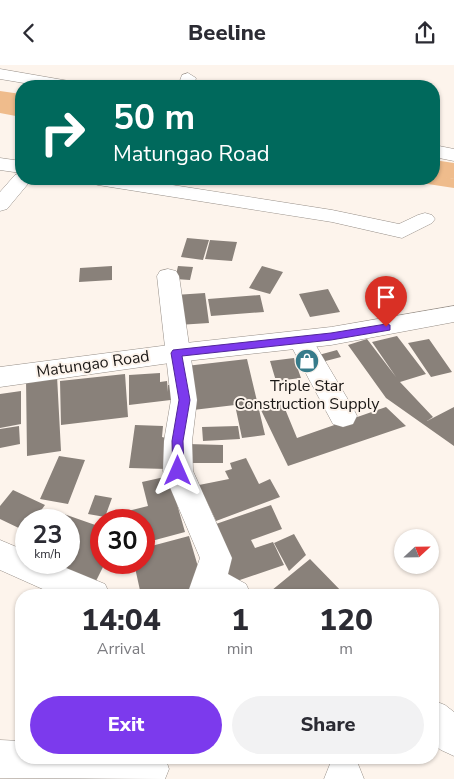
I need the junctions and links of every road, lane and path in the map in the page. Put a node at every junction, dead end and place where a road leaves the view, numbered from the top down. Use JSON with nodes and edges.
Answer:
{"nodes":[{"id":1,"x":0,"y":74,"type":"edge"},
{"id":2,"x":34,"y":80,"type":"edge"},
{"id":3,"x":440,"y":152,"type":"edge"},
{"id":4,"x":454,"y":155,"type":"edge"},
{"id":5,"x":0,"y":164,"type":"edge"},
{"id":6,"x":15,"y":166,"type":"edge"},
{"id":7,"x":17,"y":185,"type":"edge"},
{"id":8,"x":136,"y":185,"type":"edge"},
{"id":9,"x":0,"y":205,"type":"edge"},
{"id":10,"x":425,"y":219,"type":"dead end"},
{"id":11,"x":168,"y":276,"type":"dead end"},
{"id":12,"x":454,"y":315,"type":"edge"},
{"id":13,"x":300,"y":340,"type":"junction"},
{"id":14,"x":177,"y":353,"type":"junction"},
{"id":15,"x":0,"y":377,"type":"edge"},
{"id":16,"x":343,"y":416,"type":"dead end"},
{"id":17,"x":0,"y":555,"type":"edge"},
{"id":18,"x":79,"y":589,"type":"edge"},
{"id":19,"x":216,"y":589,"type":"edge"},
{"id":20,"x":439,"y":724,"type":"edge"},
{"id":21,"x":454,"y":737,"type":"edge"},
{"id":22,"x":0,"y":759,"type":"edge"},
{"id":23,"x":15,"y":760,"type":"edge"},
{"id":24,"x":83,"y":764,"type":"edge"},
{"id":25,"x":150,"y":768,"type":"edge"}],
"edges":[{"from":1,"to":2,"type":"street"},
{"from":3,"to":4,"type":"street"},
{"from":5,"to":6,"type":"street"},
{"from":7,"to":9,"type":"street"},
{"from":8,"to":10,"type":"street"},
{"from":11,"to":14,"type":"street"},
{"from":12,"to":13,"type":"street","name":"Matungao Road"},
{"from":13,"to":14,"type":"street","name":"Matungao Road"},
{"from":13,"to":16,"type":"street"},
{"from":14,"to":15,"type":"street","name":"Matungao Road"},
{"from":14,"to":19,"type":"street"},
{"from":17,"to":18,"type":"street"},
{"from":20,"to":21,"type":"street"},
{"from":22,"to":23,"type":"street"},
{"from":24,"to":25,"type":"street"}]}
